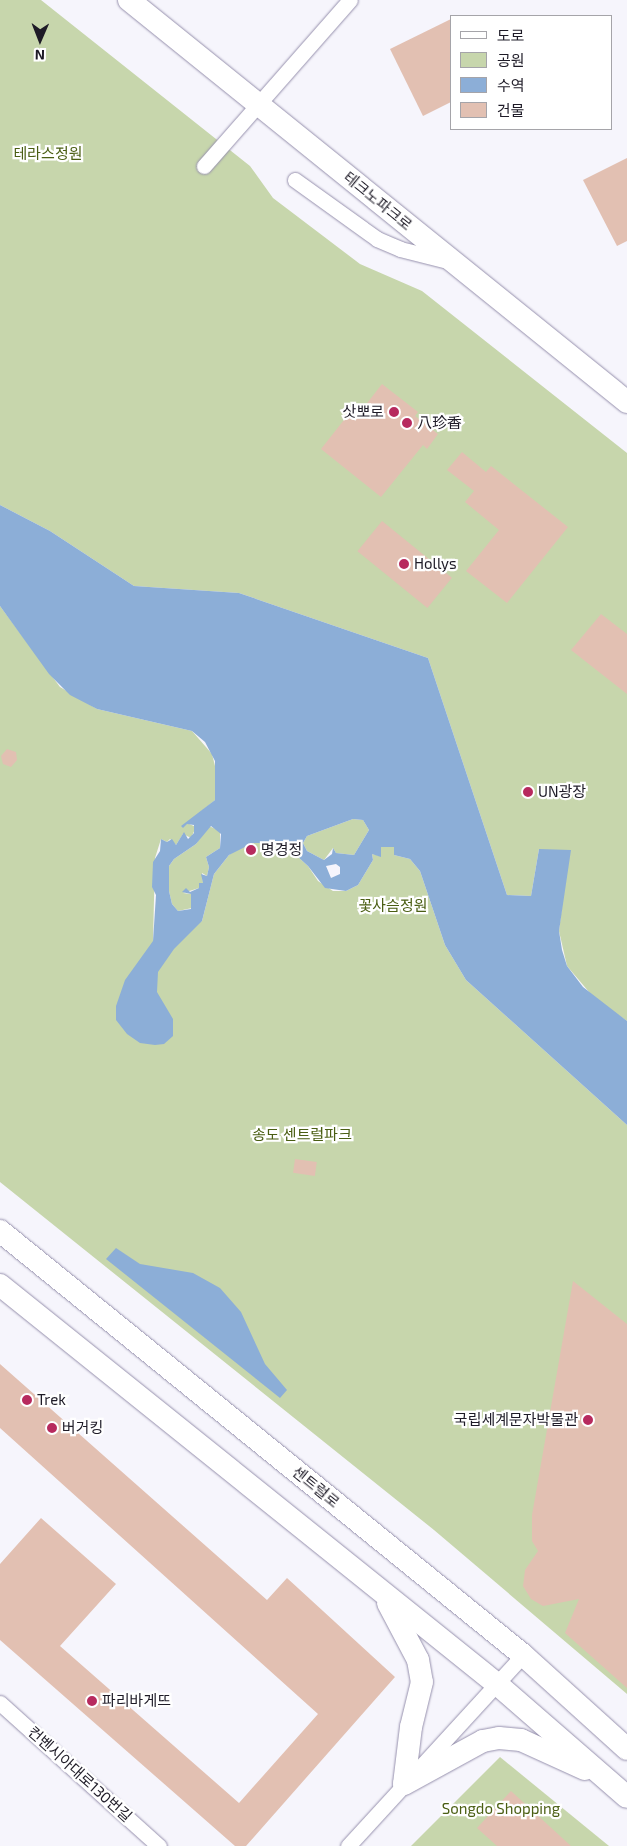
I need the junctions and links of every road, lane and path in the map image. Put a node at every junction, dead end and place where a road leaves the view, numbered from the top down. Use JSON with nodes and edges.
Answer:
{"nodes":[{"id":1,"x":129,"y":0,"type":"edge"},
{"id":2,"x":350,"y":0,"type":"edge"},
{"id":3,"x":258,"y":104,"type":"junction"},
{"id":4,"x":204,"y":166,"type":"dead end"},
{"id":5,"x":295,"y":180,"type":"dead end"},
{"id":6,"x":453,"y":262,"type":"junction"},
{"id":7,"x":626,"y":401,"type":"edge"},
{"id":8,"x":0,"y":1231,"type":"edge"},
{"id":9,"x":0,"y":1285,"type":"edge"},
{"id":10,"x":380,"y":1590,"type":"junction"},
{"id":11,"x":523,"y":1655,"type":"junction"},
{"id":12,"x":497,"y":1684,"type":"junction"},
{"id":13,"x":0,"y":1703,"type":"edge"},
{"id":14,"x":627,"y":1750,"type":"edge"},
{"id":15,"x":603,"y":1777,"type":"junction"},
{"id":16,"x":404,"y":1784,"type":"junction"},
{"id":17,"x":627,"y":1798,"type":"edge"},
{"id":18,"x":159,"y":1846,"type":"edge"},
{"id":19,"x":348,"y":1846,"type":"edge"}],
"edges":[{"from":1,"to":3,"type":"main road","name":"테크노파크로"},
{"from":2,"to":3,"type":"street"},
{"from":3,"to":4,"type":"street"},
{"from":3,"to":6,"type":"main road","name":"테크노파크로"},
{"from":5,"to":6,"type":"street"},
{"from":6,"to":7,"type":"main road","name":"테크노파크로"},
{"from":8,"to":11,"type":"main road","name":"센트럴로"},
{"from":9,"to":10,"type":"main road"},
{"from":10,"to":12,"type":"main road"},
{"from":10,"to":16,"type":"main road"},
{"from":11,"to":12,"type":"street"},
{"from":11,"to":14,"type":"main road","name":"센트럴로"},
{"from":12,"to":15,"type":"main road"},
{"from":12,"to":16,"type":"street"},
{"from":13,"to":18,"type":"street","name":"컨벤시아대로130번길"},
{"from":15,"to":16,"type":"main road"},
{"from":15,"to":17,"type":"main road"},
{"from":16,"to":19,"type":"street"}]}
